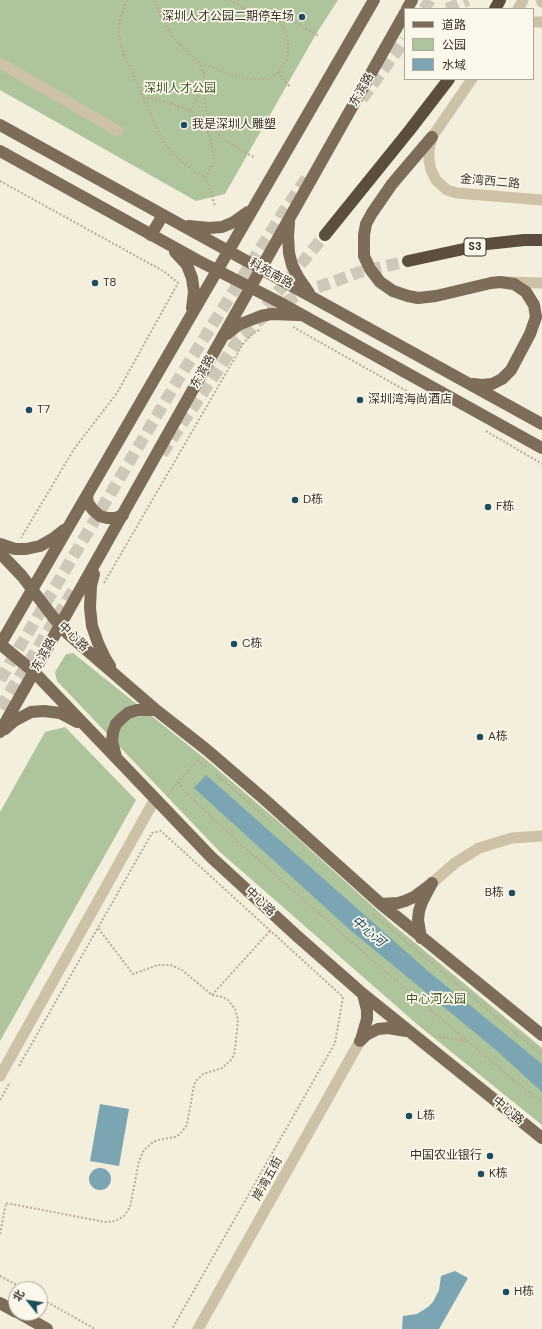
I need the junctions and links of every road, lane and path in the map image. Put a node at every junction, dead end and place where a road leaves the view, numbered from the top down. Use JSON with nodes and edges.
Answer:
{"nodes":[{"id":1,"x":127,"y":0,"type":"edge"},
{"id":2,"x":154,"y":0,"type":"edge"},
{"id":3,"x":230,"y":0,"type":"edge"},
{"id":4,"x":374,"y":0,"type":"edge"},
{"id":5,"x":270,"y":13,"type":"junction"},
{"id":6,"x":404,"y":14,"type":"edge"},
{"id":7,"x":319,"y":36,"type":"dead end"},
{"id":8,"x":199,"y":62,"type":"junction"},
{"id":9,"x":0,"y":63,"type":"edge"},
{"id":10,"x":278,"y":72,"type":"junction"},
{"id":11,"x":447,"y":80,"type":"edge"},
{"id":12,"x":471,"y":80,"type":"edge"},
{"id":13,"x":203,"y":86,"type":"junction"},
{"id":14,"x":290,"y":87,"type":"dead end"},
{"id":15,"x":142,"y":96,"type":"junction"},
{"id":16,"x":190,"y":111,"type":"junction"},
{"id":17,"x":0,"y":125,"type":"edge"},
{"id":18,"x":212,"y":127,"type":"junction"},
{"id":19,"x":207,"y":130,"type":"junction"},
{"id":20,"x":118,"y":131,"type":"dead end"},
{"id":21,"x":432,"y":137,"type":"junction"},
{"id":22,"x":0,"y":151,"type":"edge"},
{"id":23,"x":255,"y":158,"type":"dead end"},
{"id":24,"x":206,"y":177,"type":"junction"},
{"id":25,"x":0,"y":181,"type":"edge"},
{"id":26,"x":542,"y":200,"type":"edge"},
{"id":27,"x":255,"y":204,"type":"junction"},
{"id":28,"x":215,"y":206,"type":"dead end"},
{"id":29,"x":163,"y":215,"type":"junction"},
{"id":30,"x":289,"y":219,"type":"junction"},
{"id":31,"x":180,"y":224,"type":"junction"},
{"id":32,"x":152,"y":235,"type":"junction"},
{"id":33,"x":326,"y":235,"type":"tunnel mouth"},
{"id":34,"x":542,"y":240,"type":"edge"},
{"id":35,"x":167,"y":244,"type":"junction"},
{"id":36,"x":228,"y":251,"type":"junction"},
{"id":37,"x":408,"y":261,"type":"tunnel mouth"},
{"id":38,"x":261,"y":269,"type":"junction"},
{"id":39,"x":217,"y":270,"type":"junction"},
{"id":40,"x":500,"y":282,"type":"junction"},
{"id":41,"x":542,"y":283,"type":"edge"},
{"id":42,"x":251,"y":287,"type":"junction"},
{"id":43,"x":314,"y":298,"type":"junction"},
{"id":44,"x":304,"y":316,"type":"junction"},
{"id":45,"x":189,"y":318,"type":"junction"},
{"id":46,"x":291,"y":326,"type":"dead end"},
{"id":47,"x":264,"y":327,"type":"dead end"},
{"id":48,"x":369,"y":328,"type":"junction"},
{"id":49,"x":222,"y":338,"type":"junction"},
{"id":50,"x":358,"y":346,"type":"junction"},
{"id":51,"x":468,"y":383,"type":"junction"},
{"id":52,"x":445,"y":408,"type":"dead end"},
{"id":53,"x":542,"y":424,"type":"edge"},
{"id":54,"x":484,"y":430,"type":"dead end"},
{"id":55,"x":542,"y":448,"type":"edge"},
{"id":56,"x":542,"y":464,"type":"edge"},
{"id":57,"x":87,"y":495,"type":"junction"},
{"id":58,"x":123,"y":515,"type":"junction"},
{"id":59,"x":68,"y":527,"type":"junction"},
{"id":60,"x":0,"y":544,"type":"edge"},
{"id":61,"x":15,"y":549,"type":"junction"},
{"id":62,"x":0,"y":553,"type":"edge"},
{"id":63,"x":97,"y":561,"type":"junction"},
{"id":64,"x":102,"y":588,"type":"dead end"},
{"id":65,"x":32,"y":589,"type":"junction"},
{"id":66,"x":61,"y":625,"type":"junction"},
{"id":67,"x":0,"y":644,"type":"edge"},
{"id":68,"x":34,"y":672,"type":"junction"},
{"id":69,"x":117,"y":676,"type":"junction"},
{"id":70,"x":156,"y":710,"type":"junction"},
{"id":71,"x":0,"y":733,"type":"edge"},
{"id":72,"x":93,"y":733,"type":"junction"},
{"id":73,"x":207,"y":750,"type":"junction"},
{"id":74,"x":116,"y":758,"type":"junction"},
{"id":75,"x":198,"y":760,"type":"junction"},
{"id":76,"x":207,"y":767,"type":"dead end"},
{"id":77,"x":178,"y":782,"type":"junction"},
{"id":78,"x":157,"y":801,"type":"junction"},
{"id":79,"x":542,"y":836,"type":"edge"},
{"id":80,"x":432,"y":883,"type":"junction"},
{"id":81,"x":381,"y":904,"type":"junction"},
{"id":82,"x":98,"y":928,"type":"junction"},
{"id":83,"x":270,"y":930,"type":"junction"},
{"id":84,"x":422,"y":938,"type":"junction"},
{"id":85,"x":363,"y":994,"type":"junction"},
{"id":86,"x":212,"y":995,"type":"junction"},
{"id":87,"x":409,"y":1032,"type":"junction"},
{"id":88,"x":431,"y":1035,"type":"dead end"},
{"id":89,"x":542,"y":1035,"type":"edge"},
{"id":90,"x":360,"y":1041,"type":"junction"},
{"id":91,"x":467,"y":1041,"type":"junction"},
{"id":92,"x":16,"y":1073,"type":"dead end"},
{"id":93,"x":0,"y":1076,"type":"edge"},
{"id":94,"x":12,"y":1080,"type":"dead end"},
{"id":95,"x":0,"y":1100,"type":"edge"},
{"id":96,"x":542,"y":1102,"type":"edge"},
{"id":97,"x":542,"y":1138,"type":"edge"},
{"id":98,"x":0,"y":1234,"type":"edge"},
{"id":99,"x":0,"y":1276,"type":"edge"},
{"id":100,"x":9,"y":1281,"type":"edge"},
{"id":101,"x":48,"y":1303,"type":"edge"},
{"id":102,"x":33,"y":1321,"type":"edge"},
{"id":103,"x":47,"y":1329,"type":"edge"},
{"id":104,"x":95,"y":1329,"type":"edge"},
{"id":105,"x":172,"y":1329,"type":"edge"},
{"id":106,"x":198,"y":1329,"type":"edge"}],
"edges":[{"from":1,"to":15,"type":"path"},
{"from":2,"to":8,"type":"path"},
{"from":3,"to":5,"type":"path"},
{"from":4,"to":27,"type":"main road"},
{"from":5,"to":7,"type":"path"},
{"from":5,"to":10,"type":"path"},
{"from":6,"to":30,"type":"main road","name":"东滨路"},
{"from":8,"to":10,"type":"path"},
{"from":8,"to":13,"type":"path"},
{"from":9,"to":20,"type":"street"},
{"from":10,"to":14,"type":"path"},
{"from":11,"to":33,"type":"highway"},
{"from":12,"to":21,"type":"street"},
{"from":13,"to":16,"type":"path"},
{"from":13,"to":18,"type":"path"},
{"from":15,"to":16,"type":"path"},
{"from":15,"to":24,"type":"path"},
{"from":16,"to":19,"type":"path"},
{"from":17,"to":29,"type":"main road","name":"科苑南路"},
{"from":18,"to":19,"type":"path"},
{"from":18,"to":23,"type":"path"},
{"from":19,"to":24,"type":"path"},
{"from":21,"to":26,"type":"street","name":"金湾西二路"},
{"from":21,"to":40,"type":"main road"},
{"from":22,"to":32,"type":"main road","name":"科苑南路"},
{"from":24,"to":28,"type":"path"},
{"from":25,"to":61,"type":"path"},
{"from":27,"to":31,"type":"main road"},
{"from":27,"to":36,"type":"main road"},
{"from":29,"to":31,"type":"main road","name":"科苑南路"},
{"from":29,"to":32,"type":"main road"},
{"from":30,"to":38,"type":"main road","name":"东滨路"},
{"from":30,"to":43,"type":"main road"},
{"from":31,"to":36,"type":"main road","name":"科苑南路"},
{"from":32,"to":35,"type":"main road","name":"科苑南路"},
{"from":34,"to":37,"type":"highway","number":"S3"},
{"from":35,"to":39,"type":"main road","name":"科苑南路"},
{"from":35,"to":45,"type":"main road"},
{"from":36,"to":38,"type":"main road","name":"科苑南路"},
{"from":36,"to":39,"type":"main road"},
{"from":38,"to":42,"type":"main road","name":"东滨路"},
{"from":38,"to":43,"type":"main road","name":"科苑南路"},
{"from":39,"to":42,"type":"main road","name":"科苑南路"},
{"from":39,"to":45,"type":"main road"},
{"from":40,"to":41,"type":"street"},
{"from":40,"to":51,"type":"main road"},
{"from":42,"to":44,"type":"main road","name":"科苑南路"},
{"from":42,"to":49,"type":"main road","name":"东滨路"},
{"from":43,"to":48,"type":"main road","name":"科苑南路"},
{"from":44,"to":49,"type":"main road"},
{"from":44,"to":50,"type":"main road","name":"科苑南路"},
{"from":45,"to":57,"type":"main road"},
{"from":46,"to":52,"type":"path"},
{"from":47,"to":64,"type":"path"},
{"from":48,"to":50,"type":"main road"},
{"from":48,"to":51,"type":"main road","name":"科苑南路"},
{"from":49,"to":58,"type":"main road","name":"东滨路"},
{"from":50,"to":55,"type":"main road","name":"科苑南路"},
{"from":51,"to":53,"type":"main road","name":"科苑南路"},
{"from":54,"to":56,"type":"path"},
{"from":57,"to":58,"type":"main road"},
{"from":57,"to":59,"type":"main road"},
{"from":58,"to":63,"type":"main road","name":"东滨路"},
{"from":59,"to":61,"type":"main road"},
{"from":59,"to":65,"type":"main road"},
{"from":60,"to":61,"type":"main road"},
{"from":62,"to":65,"type":"main road","name":"中心路"},
{"from":63,"to":66,"type":"main road","name":"东滨路"},
{"from":63,"to":69,"type":"main road"},
{"from":65,"to":66,"type":"main road","name":"中心路"},
{"from":65,"to":67,"type":"main road"},
{"from":66,"to":68,"type":"main road","name":"东滨路"},
{"from":66,"to":69,"type":"main road","name":"中心路"},
{"from":67,"to":68,"type":"main road","name":"中心路"},
{"from":68,"to":71,"type":"main road","name":"东滨路"},
{"from":68,"to":72,"type":"main road","name":"中心路"},
{"from":69,"to":70,"type":"main road","name":"中心路"},
{"from":70,"to":73,"type":"main road","name":"中心路"},
{"from":70,"to":74,"type":"main road"},
{"from":71,"to":72,"type":"main road"},
{"from":72,"to":74,"type":"main road","name":"中心路"},
{"from":73,"to":75,"type":"path"},
{"from":73,"to":81,"type":"main road","name":"中心路"},
{"from":74,"to":78,"type":"main road","name":"中心路"},
{"from":75,"to":76,"type":"path"},
{"from":75,"to":77,"type":"path"},
{"from":77,"to":78,"type":"path"},
{"from":77,"to":91,"type":"path"},
{"from":78,"to":85,"type":"main road","name":"中心路"},
{"from":78,"to":93,"type":"street"},
{"from":79,"to":80,"type":"street"},
{"from":80,"to":81,"type":"main road"},
{"from":80,"to":84,"type":"main road"},
{"from":81,"to":84,"type":"main road","name":"中心路"},
{"from":82,"to":83,"type":"path"},
{"from":82,"to":86,"type":"path"},
{"from":82,"to":92,"type":"path"},
{"from":83,"to":86,"type":"path"},
{"from":83,"to":105,"type":"path"},
{"from":84,"to":89,"type":"main road","name":"中心路"},
{"from":85,"to":87,"type":"main road","name":"中心路"},
{"from":85,"to":90,"type":"main road"},
{"from":86,"to":98,"type":"path"},
{"from":87,"to":90,"type":"main road"},
{"from":87,"to":97,"type":"main road","name":"中心路"},
{"from":88,"to":91,"type":"path"},
{"from":90,"to":106,"type":"street","name":"岸湾五街"},
{"from":91,"to":96,"type":"path"},
{"from":94,"to":95,"type":"path"},
{"from":99,"to":100,"type":"path"},
{"from":101,"to":104,"type":"path"},
{"from":102,"to":103,"type":"main road"}]}
